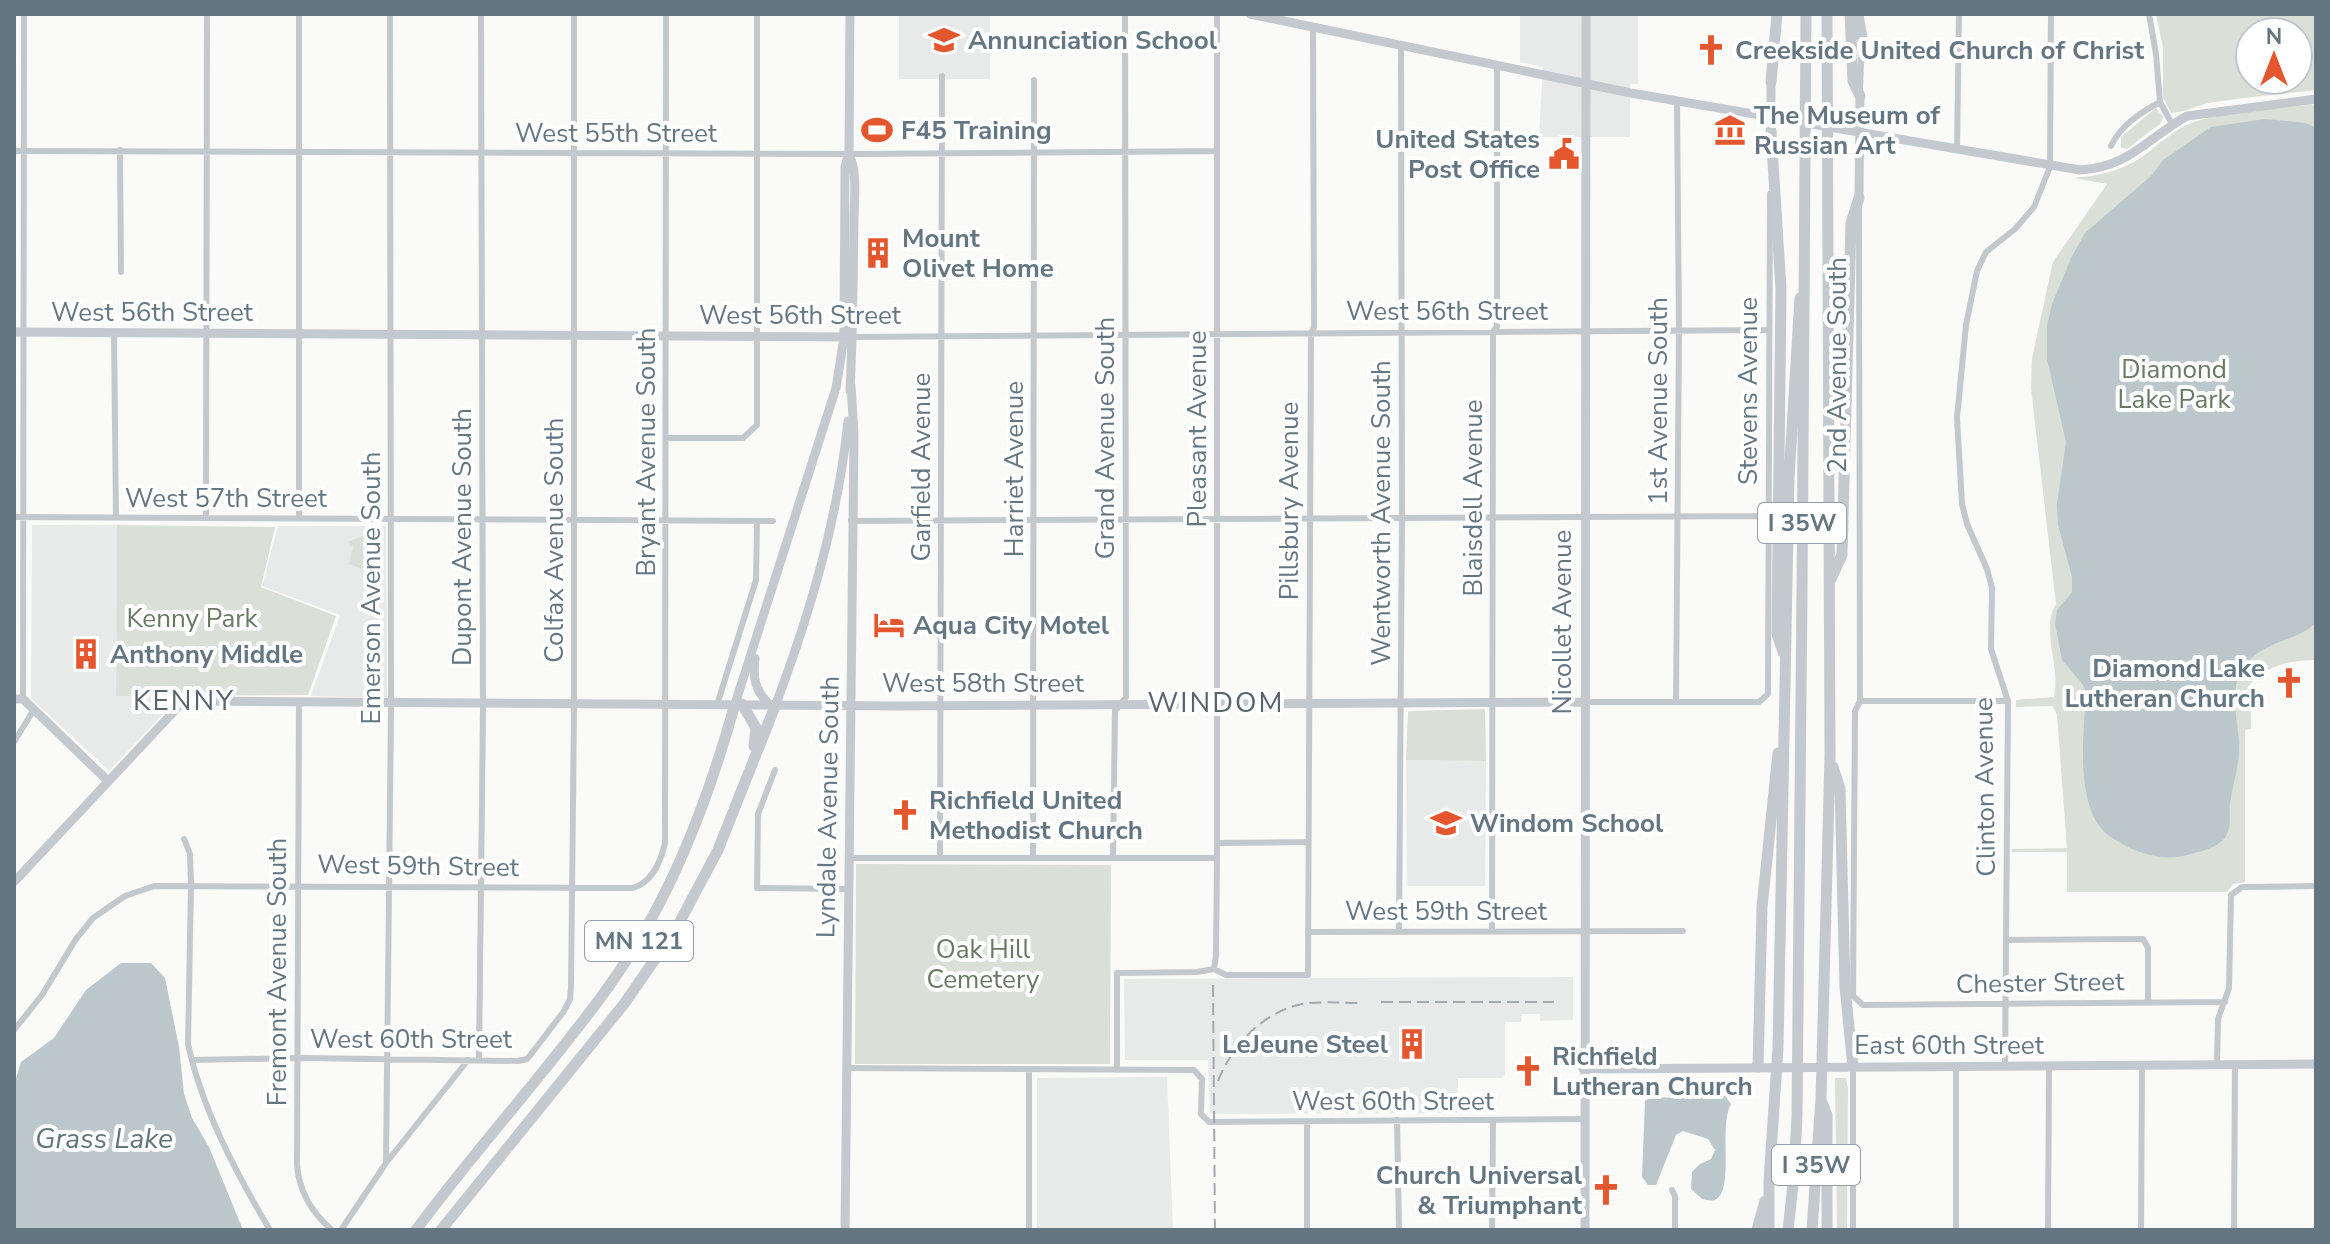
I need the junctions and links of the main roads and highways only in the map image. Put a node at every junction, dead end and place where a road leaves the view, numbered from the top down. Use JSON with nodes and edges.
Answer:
{"nodes":[{"id":1,"x":1774,"y":14,"type":"edge"},
{"id":2,"x":1806,"y":14,"type":"edge"},
{"id":3,"x":1827,"y":14,"type":"edge"},
{"id":4,"x":1850,"y":14,"type":"edge"},
{"id":5,"x":1860,"y":14,"type":"edge"},
{"id":6,"x":1862,"y":38,"type":"road end"},
{"id":7,"x":1771,"y":82,"type":"road end"},
{"id":8,"x":1860,"y":96,"type":"road end"},
{"id":9,"x":1771,"y":131,"type":"road end"},
{"id":10,"x":1859,"y":198,"type":"road end"},
{"id":11,"x":1806,"y":241,"type":"junction"},
{"id":12,"x":1830,"y":583,"type":"junction"},
{"id":13,"x":1786,"y":660,"type":"junction"},
{"id":14,"x":772,"y":704,"type":"road end"},
{"id":15,"x":1785,"y":734,"type":"junction"},
{"id":16,"x":1830,"y":755,"type":"junction"},
{"id":17,"x":747,"y":777,"type":"junction"},
{"id":18,"x":1758,"y":1067,"type":"road end"},
{"id":19,"x":1853,"y":1067,"type":"road end"},
{"id":20,"x":1821,"y":1099,"type":"junction"},
{"id":21,"x":1764,"y":1229,"type":"edge"},
{"id":22,"x":416,"y":1230,"type":"edge"},
{"id":23,"x":441,"y":1230,"type":"edge"},
{"id":24,"x":1788,"y":1230,"type":"edge"},
{"id":25,"x":1812,"y":1230,"type":"edge"},
{"id":26,"x":1827,"y":1230,"type":"edge"}],
"edges":[{"from":1,"to":7,"type":"highway"},
{"from":2,"to":11,"type":"highway","number":"I 35W"},
{"from":3,"to":12,"type":"highway","number":"I 35W"},
{"from":4,"to":8,"type":"highway"},
{"from":5,"to":6,"type":"highway"},
{"from":9,"to":13,"type":"highway"},
{"from":10,"to":12,"type":"highway"},
{"from":11,"to":13,"type":"highway"},
{"from":11,"to":24,"type":"highway","number":"I 35W"},
{"from":12,"to":16,"type":"highway","number":"I 35W"},
{"from":13,"to":15,"type":"highway"},
{"from":14,"to":17,"type":"highway","number":"MN 121"},
{"from":15,"to":18,"type":"highway"},
{"from":15,"to":21,"type":"highway"},
{"from":16,"to":19,"type":"highway"},
{"from":16,"to":20,"type":"highway","number":"I 35W"},
{"from":17,"to":22,"type":"highway","number":"MN 121"},
{"from":17,"to":23,"type":"highway","number":"MN 121"},
{"from":20,"to":25,"type":"highway","number":"I 35W"},
{"from":20,"to":26,"type":"highway"}]}
